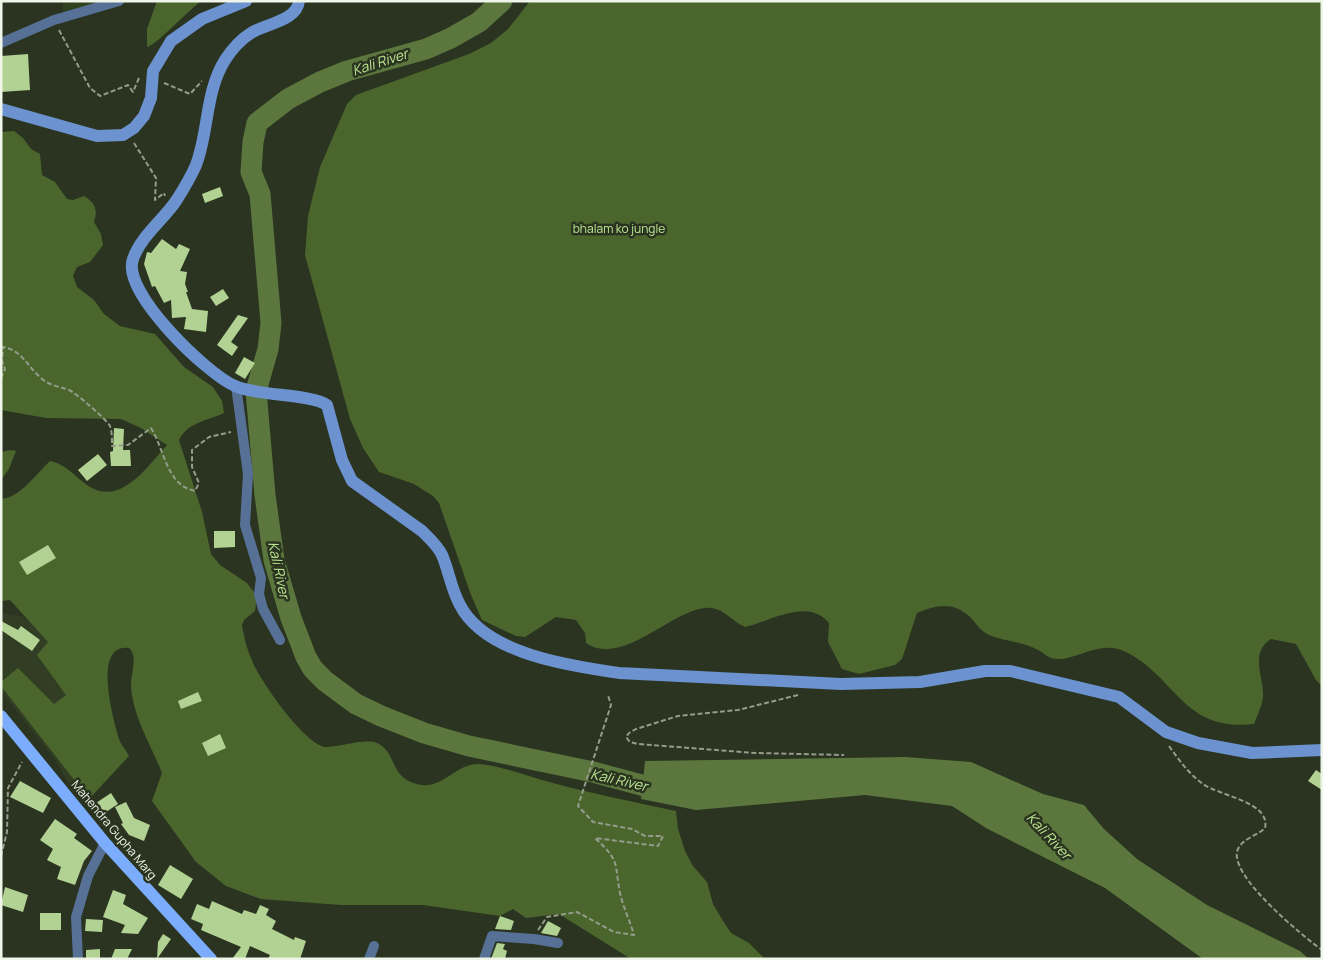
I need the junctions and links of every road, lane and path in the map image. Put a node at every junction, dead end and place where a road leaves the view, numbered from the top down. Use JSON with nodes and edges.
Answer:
{"nodes":[{"id":1,"x":120,"y":1,"type":"edge"},
{"id":2,"x":246,"y":1,"type":"edge"},
{"id":3,"x":299,"y":1,"type":"edge"},
{"id":4,"x":54,"y":20,"type":"junction"},
{"id":5,"x":1,"y":43,"type":"edge"},
{"id":6,"x":221,"y":67,"type":"junction"},
{"id":7,"x":152,"y":79,"type":"junction"},
{"id":8,"x":1,"y":109,"type":"edge"},
{"id":9,"x":128,"y":132,"type":"junction"},
{"id":10,"x":172,"y":206,"type":"junction"},
{"id":11,"x":1,"y":378,"type":"edge"},
{"id":12,"x":236,"y":386,"type":"junction"},
{"id":13,"x":235,"y":431,"type":"dead end"},
{"id":14,"x":280,"y":640,"type":"dead end"},
{"id":15,"x":803,"y":694,"type":"dead end"},
{"id":16,"x":608,"y":695,"type":"dead end"},
{"id":17,"x":1,"y":716,"type":"edge"},
{"id":18,"x":1168,"y":743,"type":"dead end"},
{"id":19,"x":31,"y":750,"type":"junction"},
{"id":20,"x":1322,"y":750,"type":"edge"},
{"id":21,"x":844,"y":755,"type":"dead end"},
{"id":22,"x":105,"y":843,"type":"junction"},
{"id":23,"x":1,"y":856,"type":"edge"},
{"id":24,"x":534,"y":938,"type":"junction"},
{"id":25,"x":558,"y":943,"type":"dead end"},
{"id":26,"x":374,"y":946,"type":"dead end"},
{"id":27,"x":1322,"y":950,"type":"edge"},
{"id":28,"x":78,"y":959,"type":"edge"},
{"id":29,"x":211,"y":959,"type":"edge"},
{"id":30,"x":369,"y":959,"type":"edge"},
{"id":31,"x":484,"y":959,"type":"edge"}],
"edges":[{"from":1,"to":4,"type":"street"},
{"from":2,"to":7,"type":"main road"},
{"from":3,"to":6,"type":"main road"},
{"from":4,"to":5,"type":"street"},
{"from":4,"to":7,"type":"path"},
{"from":6,"to":7,"type":"path"},
{"from":6,"to":10,"type":"main road"},
{"from":7,"to":9,"type":"main road"},
{"from":8,"to":9,"type":"main road"},
{"from":9,"to":10,"type":"path"},
{"from":10,"to":12,"type":"main road"},
{"from":11,"to":13,"type":"path"},
{"from":12,"to":14,"type":"street"},
{"from":12,"to":20,"type":"main road"},
{"from":15,"to":21,"type":"path"},
{"from":16,"to":24,"type":"path"},
{"from":17,"to":19,"type":"main road","name":"Mahendra Gupha Marg"},
{"from":18,"to":27,"type":"path"},
{"from":19,"to":22,"type":"main road","name":"Mahendra Gupha Marg"},
{"from":19,"to":23,"type":"path"},
{"from":22,"to":28,"type":"street"},
{"from":22,"to":29,"type":"main road","name":"Mahendra Gupha Marg"},
{"from":24,"to":25,"type":"street"},
{"from":24,"to":31,"type":"street"},
{"from":26,"to":30,"type":"street"}]}
